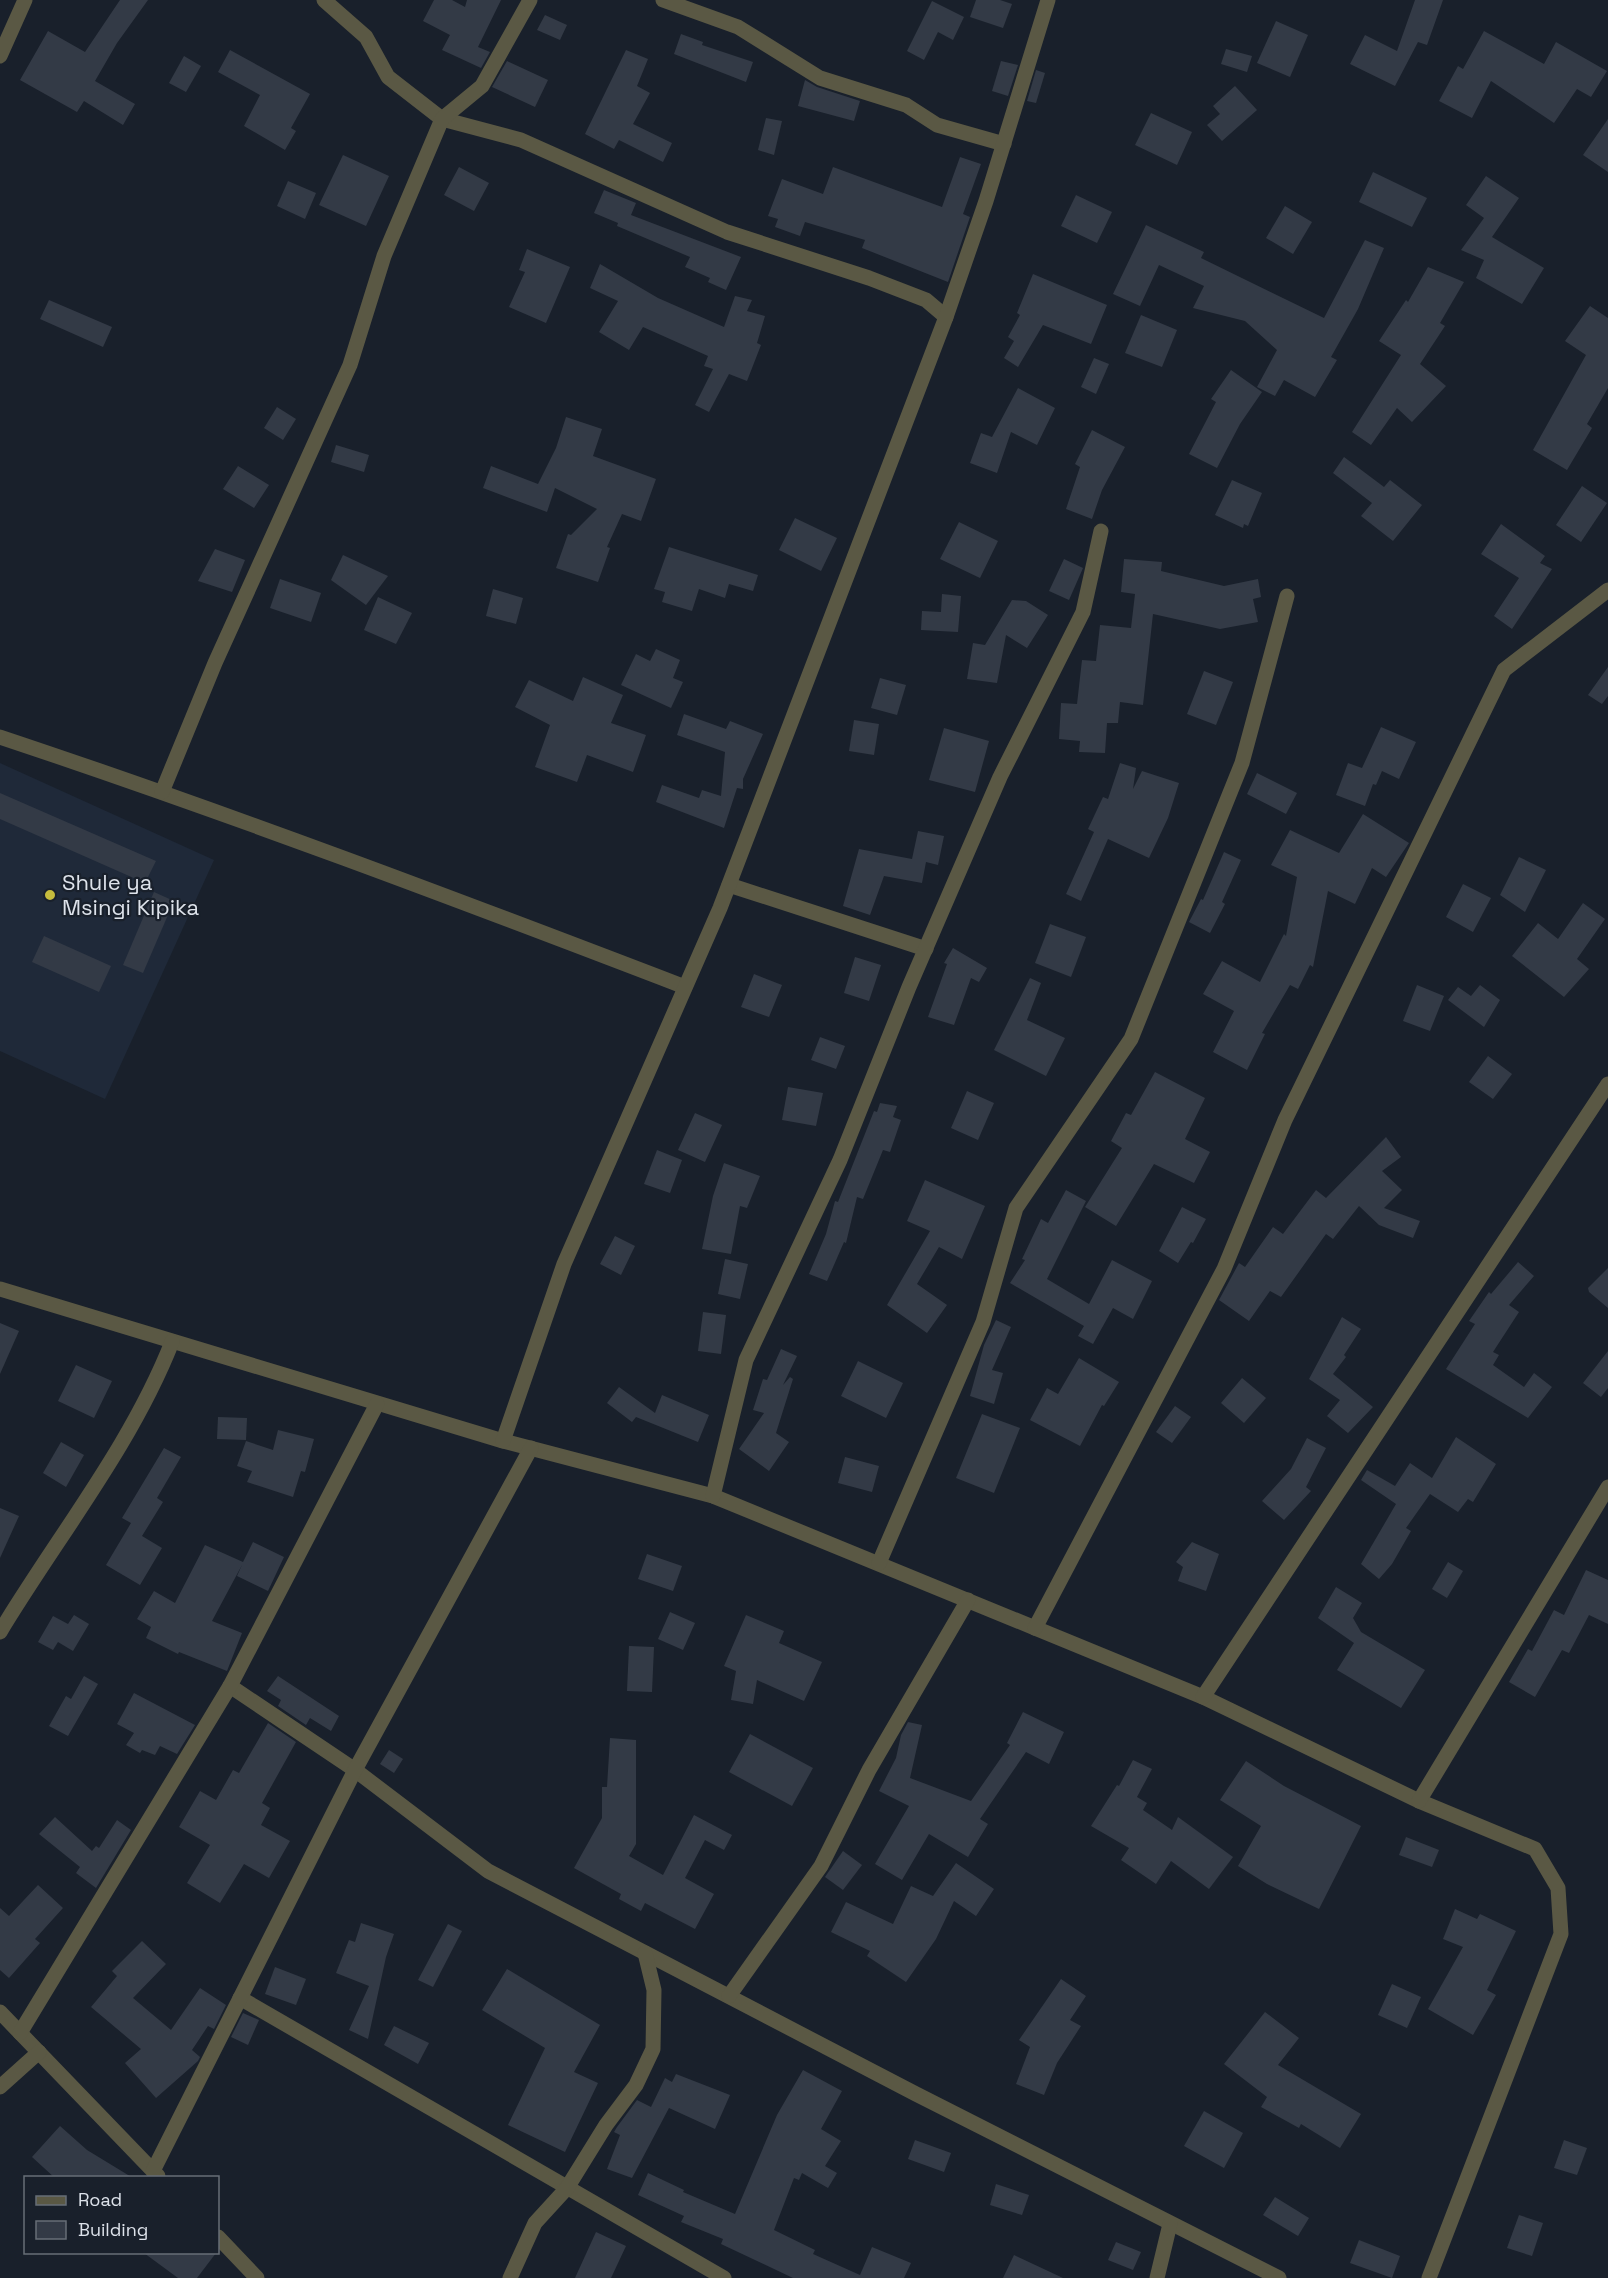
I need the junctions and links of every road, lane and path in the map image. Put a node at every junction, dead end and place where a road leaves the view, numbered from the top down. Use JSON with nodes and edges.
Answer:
{"nodes":[{"id":1,"x":25,"y":0,"type":"edge"},
{"id":2,"x":324,"y":0,"type":"edge"},
{"id":3,"x":530,"y":0,"type":"edge"},
{"id":4,"x":663,"y":0,"type":"edge"},
{"id":5,"x":1048,"y":0,"type":"edge"},
{"id":6,"x":0,"y":56,"type":"edge"},
{"id":7,"x":442,"y":119,"type":"junction"},
{"id":8,"x":1004,"y":144,"type":"junction"},
{"id":9,"x":946,"y":317,"type":"junction"},
{"id":10,"x":1101,"y":531,"type":"dead end"},
{"id":11,"x":1608,"y":590,"type":"edge"},
{"id":12,"x":1287,"y":596,"type":"dead end"},
{"id":13,"x":0,"y":738,"type":"edge"},
{"id":14,"x":162,"y":792,"type":"junction"},
{"id":15,"x":729,"y":885,"type":"junction"},
{"id":16,"x":926,"y":949,"type":"junction"},
{"id":17,"x":685,"y":987,"type":"junction"},
{"id":18,"x":1608,"y":1084,"type":"edge"},
{"id":19,"x":0,"y":1289,"type":"edge"},
{"id":20,"x":172,"y":1342,"type":"junction"},
{"id":21,"x":376,"y":1404,"type":"junction"},
{"id":22,"x":503,"y":1441,"type":"junction"},
{"id":23,"x":531,"y":1448,"type":"junction"},
{"id":24,"x":1608,"y":1487,"type":"edge"},
{"id":25,"x":713,"y":1497,"type":"junction"},
{"id":26,"x":879,"y":1563,"type":"junction"},
{"id":27,"x":968,"y":1600,"type":"junction"},
{"id":28,"x":1035,"y":1628,"type":"junction"},
{"id":29,"x":0,"y":1632,"type":"edge"},
{"id":30,"x":230,"y":1686,"type":"junction"},
{"id":31,"x":1203,"y":1697,"type":"junction"},
{"id":32,"x":356,"y":1770,"type":"junction"},
{"id":33,"x":1419,"y":1801,"type":"junction"},
{"id":34,"x":645,"y":1953,"type":"junction"},
{"id":35,"x":729,"y":1996,"type":"junction"},
{"id":36,"x":240,"y":1998,"type":"junction"},
{"id":37,"x":0,"y":2012,"type":"edge"},
{"id":38,"x":20,"y":2033,"type":"junction"},
{"id":39,"x":39,"y":2052,"type":"junction"},
{"id":40,"x":0,"y":2087,"type":"edge"},
{"id":41,"x":157,"y":2174,"type":"edge"},
{"id":42,"x":567,"y":2188,"type":"junction"},
{"id":43,"x":1170,"y":2224,"type":"junction"},
{"id":44,"x":219,"y":2238,"type":"edge"},
{"id":45,"x":256,"y":2278,"type":"edge"},
{"id":46,"x":510,"y":2278,"type":"edge"},
{"id":47,"x":724,"y":2278,"type":"edge"},
{"id":48,"x":1157,"y":2278,"type":"edge"},
{"id":49,"x":1279,"y":2278,"type":"edge"},
{"id":50,"x":1429,"y":2278,"type":"edge"}],
"edges":[{"from":1,"to":6,"type":"street"},
{"from":2,"to":7,"type":"street"},
{"from":3,"to":7,"type":"street"},
{"from":4,"to":8,"type":"street"},
{"from":5,"to":8,"type":"street"},
{"from":7,"to":9,"type":"street"},
{"from":7,"to":14,"type":"street"},
{"from":8,"to":9,"type":"street"},
{"from":9,"to":15,"type":"street"},
{"from":10,"to":16,"type":"street"},
{"from":11,"to":28,"type":"street"},
{"from":12,"to":26,"type":"street"},
{"from":13,"to":14,"type":"street"},
{"from":14,"to":17,"type":"street"},
{"from":15,"to":16,"type":"street"},
{"from":15,"to":17,"type":"street"},
{"from":16,"to":25,"type":"street"},
{"from":17,"to":22,"type":"street"},
{"from":18,"to":31,"type":"street"},
{"from":19,"to":20,"type":"street"},
{"from":20,"to":21,"type":"street"},
{"from":20,"to":29,"type":"street"},
{"from":21,"to":22,"type":"street"},
{"from":21,"to":30,"type":"street"},
{"from":22,"to":23,"type":"street"},
{"from":23,"to":25,"type":"street"},
{"from":23,"to":32,"type":"street"},
{"from":24,"to":33,"type":"street"},
{"from":25,"to":26,"type":"street"},
{"from":26,"to":27,"type":"street"},
{"from":27,"to":28,"type":"street"},
{"from":27,"to":35,"type":"street"},
{"from":28,"to":31,"type":"street"},
{"from":30,"to":32,"type":"street"},
{"from":30,"to":38,"type":"street"},
{"from":31,"to":33,"type":"street"},
{"from":32,"to":34,"type":"street"},
{"from":32,"to":36,"type":"street"},
{"from":33,"to":50,"type":"street"},
{"from":34,"to":35,"type":"street"},
{"from":34,"to":42,"type":"street"},
{"from":35,"to":43,"type":"street"},
{"from":36,"to":41,"type":"street"},
{"from":36,"to":42,"type":"street"},
{"from":37,"to":38,"type":"street"},
{"from":38,"to":39,"type":"street"},
{"from":39,"to":40,"type":"street"},
{"from":39,"to":41,"type":"street"},
{"from":42,"to":46,"type":"street"},
{"from":42,"to":47,"type":"street"},
{"from":43,"to":48,"type":"street"},
{"from":43,"to":49,"type":"street"},
{"from":44,"to":45,"type":"street"}]}
